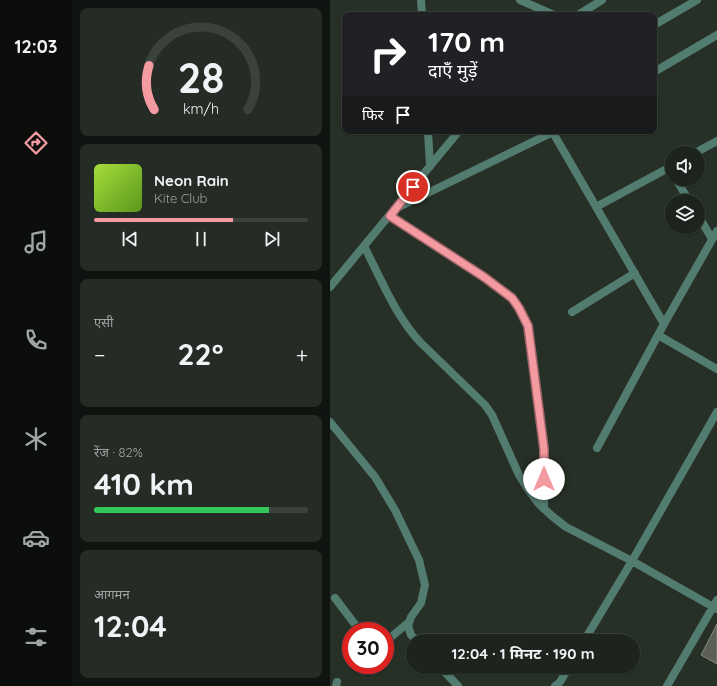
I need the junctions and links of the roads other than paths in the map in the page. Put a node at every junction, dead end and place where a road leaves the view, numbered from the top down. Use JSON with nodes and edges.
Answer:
{"nodes":[{"id":1,"x":421,"y":0,"type":"edge"},
{"id":2,"x":520,"y":0,"type":"edge"},
{"id":3,"x":602,"y":0,"type":"edge"},
{"id":4,"x":698,"y":0,"type":"edge"},
{"id":5,"x":422,"y":12,"type":"edge"},
{"id":6,"x":547,"y":12,"type":"edge"},
{"id":7,"x":583,"y":12,"type":"edge"},
{"id":8,"x":657,"y":23,"type":"edge"},
{"id":9,"x":717,"y":35,"type":"edge"},
{"id":10,"x":657,"y":70,"type":"edge"},
{"id":11,"x":428,"y":134,"type":"edge"},
{"id":12,"x":457,"y":134,"type":"edge"},
{"id":13,"x":547,"y":134,"type":"edge"},
{"id":14,"x":555,"y":134,"type":"edge"},
{"id":15,"x":717,"y":141,"type":"edge"},
{"id":16,"x":705,"y":148,"type":"edge"},
{"id":17,"x":430,"y":166,"type":"junction"},
{"id":18,"x":665,"y":171,"type":"edge"},
{"id":19,"x":596,"y":207,"type":"junction"},
{"id":20,"x":396,"y":208,"type":"junction"},
{"id":21,"x":390,"y":216,"type":"junction"},
{"id":22,"x":705,"y":227,"type":"edge"},
{"id":23,"x":717,"y":231,"type":"edge"},
{"id":24,"x":712,"y":239,"type":"junction"},
{"id":25,"x":364,"y":246,"type":"junction"},
{"id":26,"x":635,"y":273,"type":"junction"},
{"id":27,"x":330,"y":287,"type":"edge"},
{"id":28,"x":572,"y":312,"type":"dead end"},
{"id":29,"x":664,"y":324,"type":"junction"},
{"id":30,"x":658,"y":335,"type":"junction"},
{"id":31,"x":717,"y":369,"type":"edge"},
{"id":32,"x":717,"y":412,"type":"edge"},
{"id":33,"x":330,"y":422,"type":"edge"},
{"id":34,"x":597,"y":448,"type":"dead end"},
{"id":35,"x":544,"y":509,"type":"junction"},
{"id":36,"x":632,"y":561,"type":"junction"},
{"id":37,"x":335,"y":598,"type":"dead end"},
{"id":38,"x":716,"y":605,"type":"edge"},
{"id":39,"x":353,"y":622,"type":"edge"},
{"id":40,"x":409,"y":622,"type":"junction"},
{"id":41,"x":394,"y":634,"type":"edge"},
{"id":42,"x":412,"y":634,"type":"edge"},
{"id":43,"x":588,"y":634,"type":"edge"},
{"id":44,"x":447,"y":674,"type":"edge"},
{"id":45,"x":566,"y":674,"type":"edge"},
{"id":46,"x":560,"y":685,"type":"edge"},
{"id":47,"x":458,"y":686,"type":"edge"},
{"id":48,"x":667,"y":686,"type":"edge"}],
"edges":[{"from":1,"to":5,"type":"street"},
{"from":2,"to":6,"type":"street"},
{"from":3,"to":7,"type":"street"},
{"from":4,"to":8,"type":"street"},
{"from":9,"to":10,"type":"street"},
{"from":11,"to":17,"type":"street"},
{"from":12,"to":17,"type":"street"},
{"from":13,"to":20,"type":"street"},
{"from":14,"to":19,"type":"street"},
{"from":15,"to":16,"type":"street"},
{"from":17,"to":20,"type":"street"},
{"from":18,"to":19,"type":"street"},
{"from":19,"to":26,"type":"street"},
{"from":20,"to":21,"type":"street"},
{"from":21,"to":25,"type":"street"},
{"from":21,"to":35,"type":"street"},
{"from":22,"to":24,"type":"street"},
{"from":23,"to":24,"type":"street"},
{"from":24,"to":29,"type":"street"},
{"from":25,"to":27,"type":"street"},
{"from":25,"to":35,"type":"street"},
{"from":26,"to":28,"type":"street"},
{"from":26,"to":29,"type":"street"},
{"from":29,"to":30,"type":"street"},
{"from":30,"to":31,"type":"street"},
{"from":30,"to":34,"type":"street"},
{"from":32,"to":36,"type":"street"},
{"from":33,"to":40,"type":"street"},
{"from":35,"to":36,"type":"street"},
{"from":36,"to":38,"type":"street"},
{"from":36,"to":43,"type":"street"},
{"from":37,"to":39,"type":"street"},
{"from":38,"to":48,"type":"street"},
{"from":40,"to":41,"type":"street"},
{"from":40,"to":42,"type":"street"},
{"from":44,"to":47,"type":"street"},
{"from":45,"to":46,"type":"street"}]}
